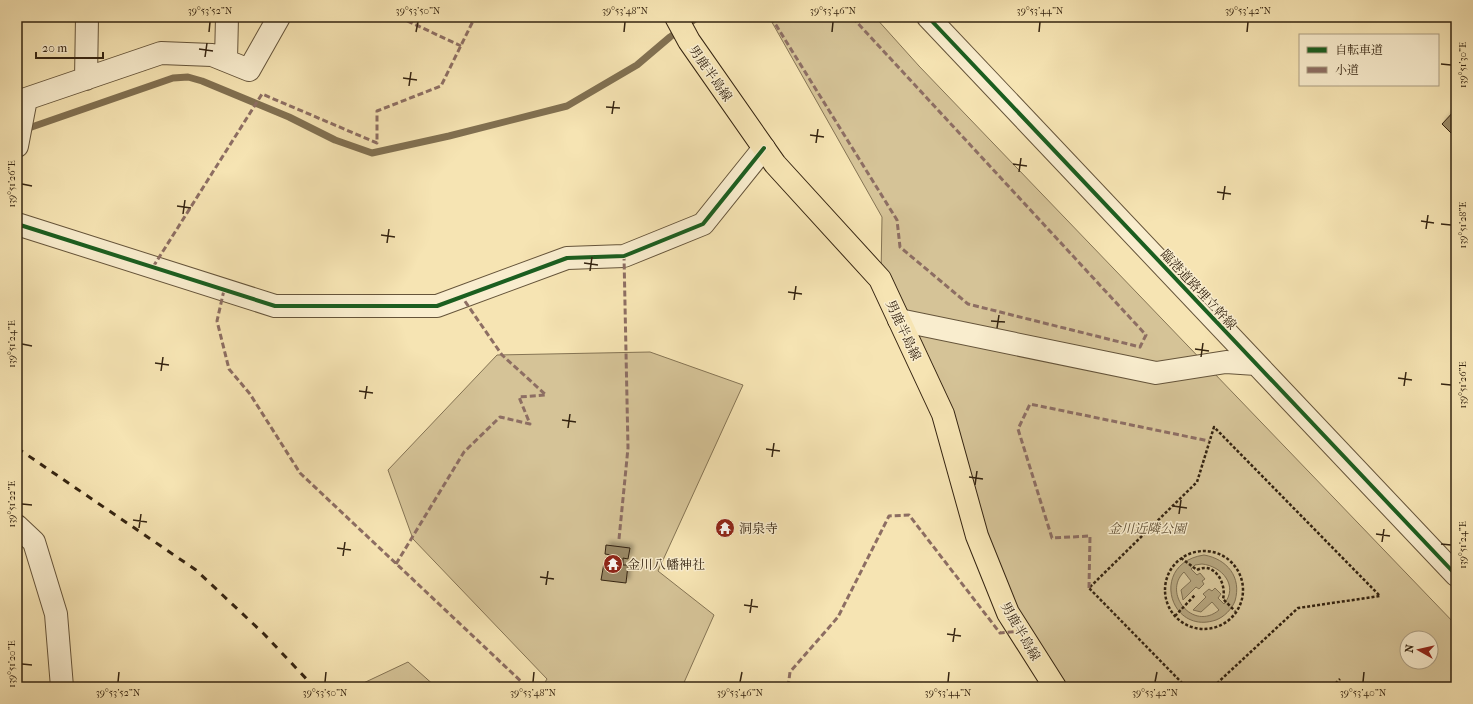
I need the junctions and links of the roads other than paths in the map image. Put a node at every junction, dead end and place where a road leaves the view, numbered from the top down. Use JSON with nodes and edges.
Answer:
{"nodes":[{"id":1,"x":87,"y":17,"type":"edge"},
{"id":2,"x":227,"y":17,"type":"edge"},
{"id":3,"x":279,"y":17,"type":"edge"},
{"id":4,"x":676,"y":17,"type":"edge"},
{"id":5,"x":928,"y":17,"type":"edge"},
{"id":6,"x":226,"y":60,"type":"junction"},
{"id":7,"x":86,"y":79,"type":"junction"},
{"id":8,"x":22,"y":101,"type":"edge"},
{"id":9,"x":17,"y":145,"type":"edge"},
{"id":10,"x":764,"y":148,"type":"junction"},
{"id":11,"x":17,"y":224,"type":"edge"},
{"id":12,"x":899,"y":320,"type":"junction"},
{"id":13,"x":1256,"y":364,"type":"junction"},
{"id":14,"x":17,"y":526,"type":"edge"},
{"id":15,"x":1456,"y":575,"type":"edge"},
{"id":16,"x":62,"y":687,"type":"edge"},
{"id":17,"x":1055,"y":687,"type":"edge"}],
"edges":[{"from":1,"to":7,"type":"street"},
{"from":2,"to":6,"type":"street"},
{"from":3,"to":6,"type":"street"},
{"from":4,"to":10,"type":"main road","name":"男鹿半島線"},
{"from":5,"to":13,"type":"street","name":"臨港道路埋立幹線"},
{"from":6,"to":7,"type":"street"},
{"from":7,"to":8,"type":"street"},
{"from":8,"to":9,"type":"street"},
{"from":10,"to":11,"type":"street"},
{"from":10,"to":12,"type":"main road","name":"男鹿半島線"},
{"from":12,"to":13,"type":"street"},
{"from":12,"to":17,"type":"main road","name":"男鹿半島線"},
{"from":13,"to":15,"type":"street","name":"臨港道路埋立幹線"},
{"from":14,"to":16,"type":"street"}]}
